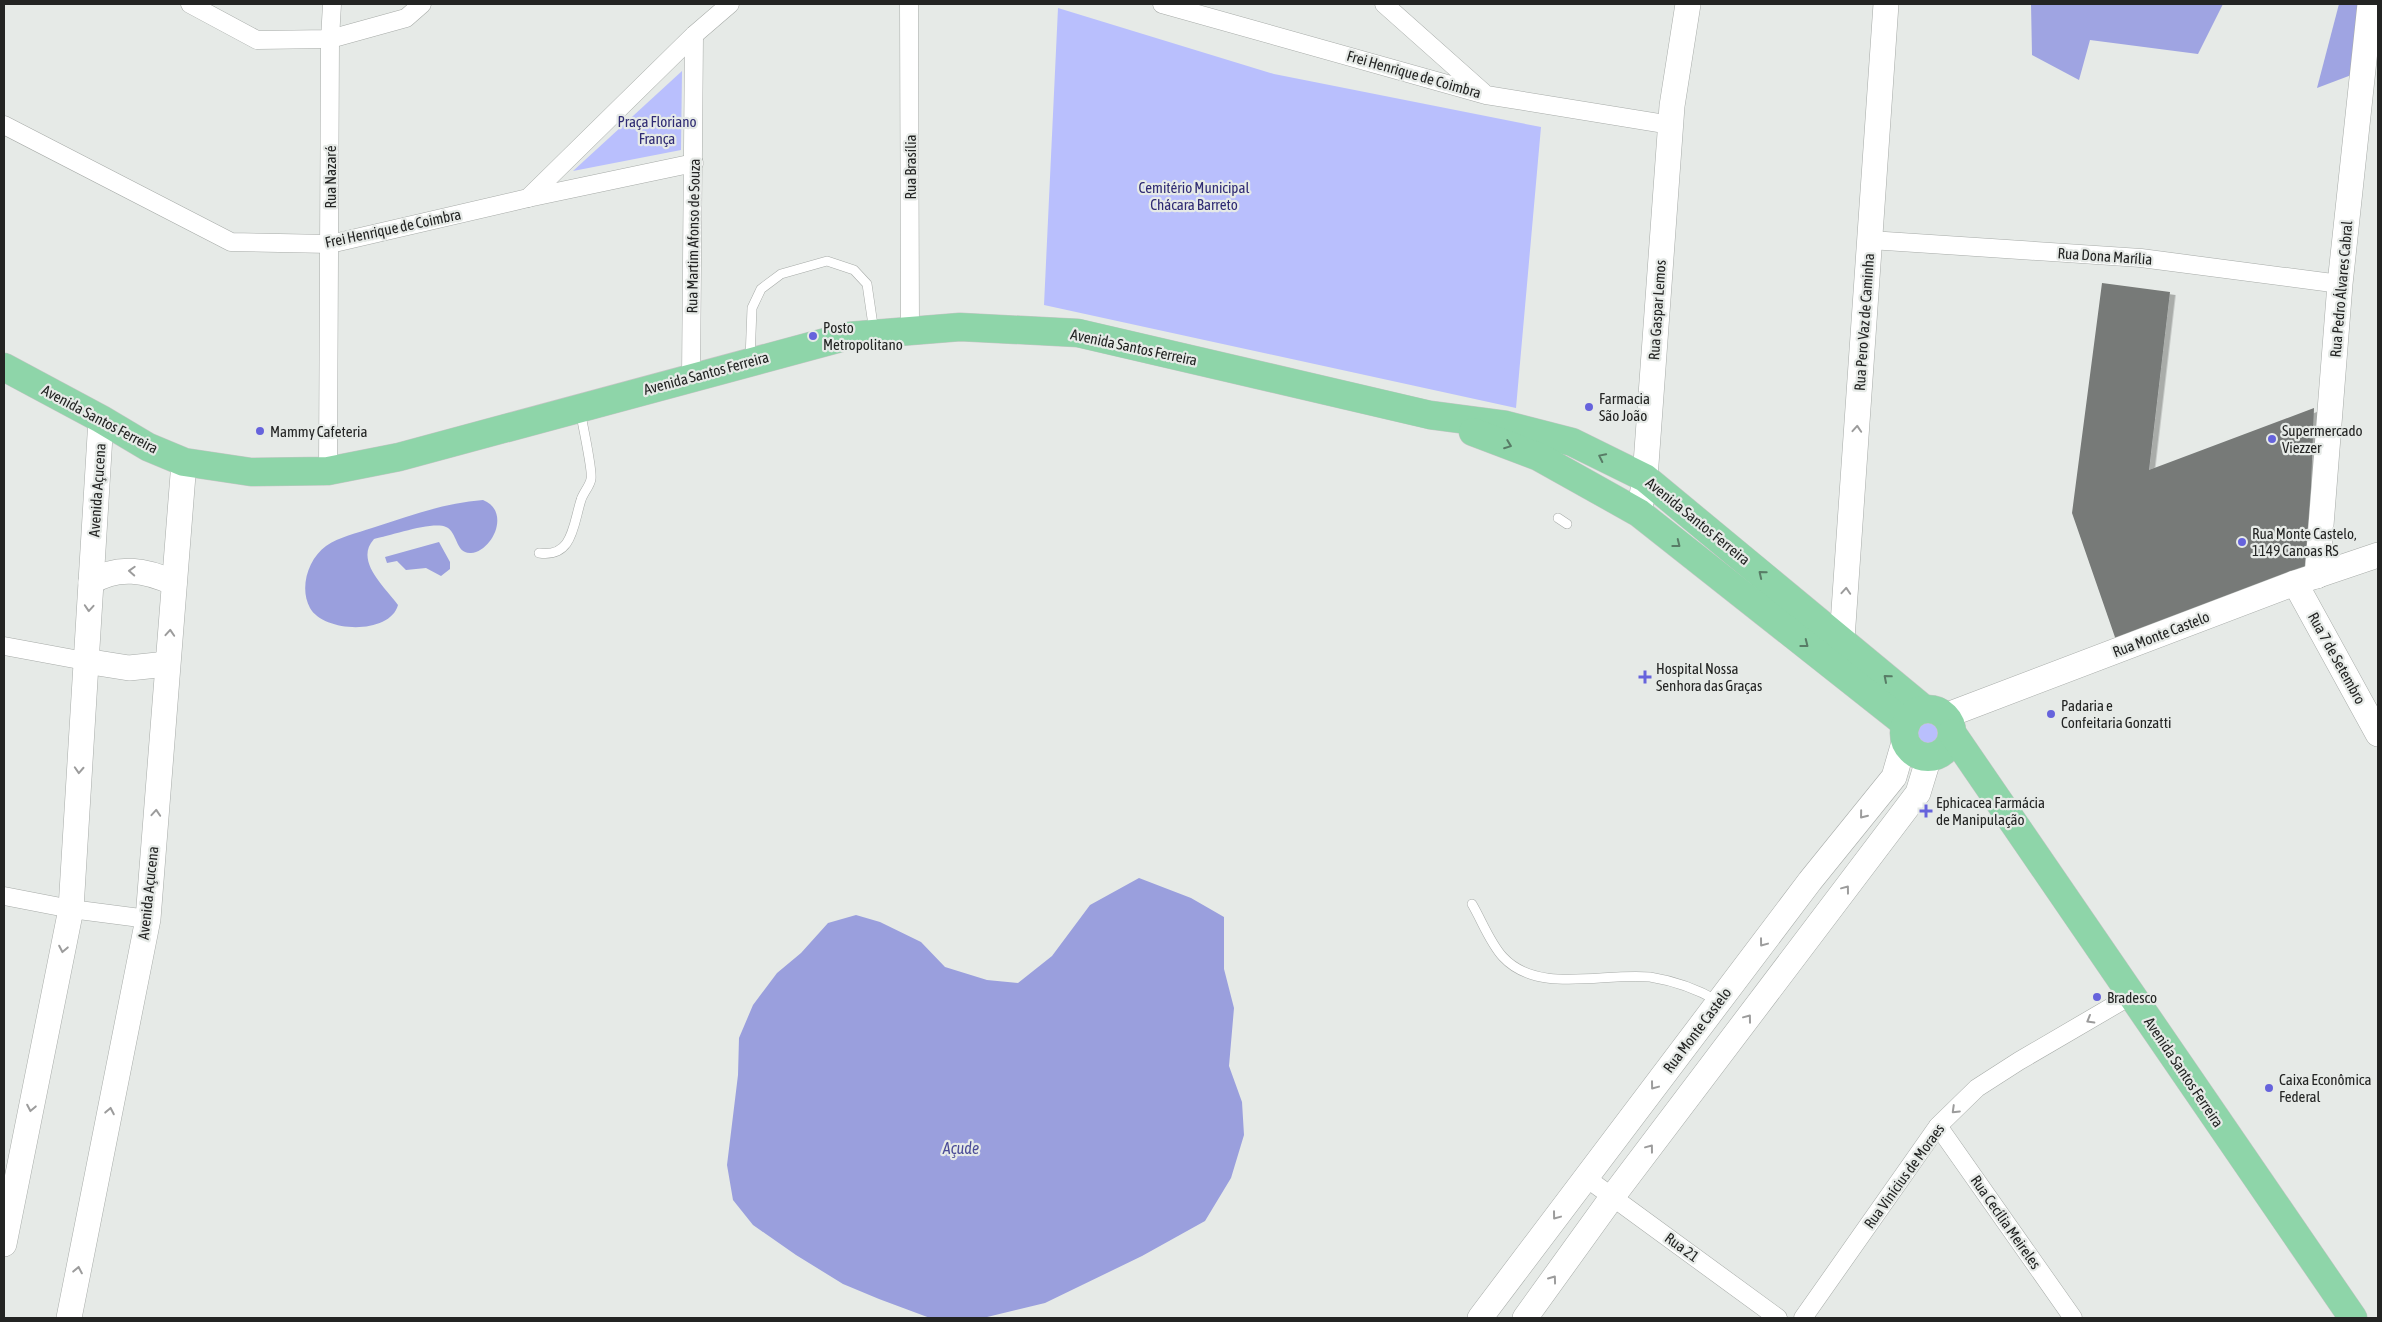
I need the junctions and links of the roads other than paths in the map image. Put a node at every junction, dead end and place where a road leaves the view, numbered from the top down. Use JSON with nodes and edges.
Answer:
{"nodes":[{"id":1,"x":190,"y":4,"type":"edge"},
{"id":2,"x":332,"y":4,"type":"edge"},
{"id":3,"x":422,"y":4,"type":"edge"},
{"id":4,"x":730,"y":4,"type":"edge"},
{"id":5,"x":909,"y":4,"type":"edge"},
{"id":6,"x":1162,"y":4,"type":"edge"},
{"id":7,"x":1384,"y":4,"type":"edge"},
{"id":8,"x":1673,"y":4,"type":"edge"},
{"id":9,"x":1686,"y":4,"type":"edge"},
{"id":10,"x":1886,"y":4,"type":"edge"},
{"id":11,"x":2370,"y":4,"type":"edge"},
{"id":12,"x":694,"y":35,"type":"junction"},
{"id":13,"x":330,"y":39,"type":"junction"},
{"id":14,"x":1486,"y":95,"type":"junction"},
{"id":15,"x":1671,"y":116,"type":"junction"},
{"id":16,"x":4,"y":125,"type":"edge"},
{"id":17,"x":694,"y":163,"type":"junction"},
{"id":18,"x":528,"y":198,"type":"junction"},
{"id":19,"x":1870,"y":240,"type":"junction"},
{"id":20,"x":330,"y":244,"type":"junction"},
{"id":21,"x":2340,"y":284,"type":"junction"},
{"id":22,"x":910,"y":331,"type":"junction"},
{"id":23,"x":874,"y":333,"type":"junction"},
{"id":24,"x":750,"y":362,"type":"junction"},
{"id":25,"x":4,"y":367,"type":"edge"},
{"id":26,"x":691,"y":377,"type":"junction"},
{"id":27,"x":579,"y":407,"type":"junction"},
{"id":28,"x":1430,"y":415,"type":"junction"},
{"id":29,"x":101,"y":419,"type":"junction"},
{"id":30,"x":184,"y":462,"type":"junction"},
{"id":31,"x":328,"y":471,"type":"junction"},
{"id":32,"x":1646,"y":478,"type":"junction"},
{"id":33,"x":1639,"y":513,"type":"junction"},
{"id":34,"x":1558,"y":518,"type":"dead end"},
{"id":35,"x":1567,"y":524,"type":"dead end"},
{"id":36,"x":539,"y":553,"type":"dead end"},
{"id":37,"x":2378,"y":555,"type":"edge"},
{"id":38,"x":2306,"y":579,"type":"junction"},
{"id":39,"x":91,"y":582,"type":"junction"},
{"id":40,"x":174,"y":583,"type":"junction"},
{"id":41,"x":1842,"y":639,"type":"junction"},
{"id":42,"x":4,"y":646,"type":"edge"},
{"id":43,"x":85,"y":661,"type":"junction"},
{"id":44,"x":167,"y":664,"type":"junction"},
{"id":45,"x":1929,"y":733,"type":"junction"},
{"id":46,"x":2378,"y":734,"type":"edge"},
{"id":47,"x":4,"y":896,"type":"edge"},
{"id":48,"x":1472,"y":904,"type":"dead end"},
{"id":49,"x":71,"y":909,"type":"junction"},
{"id":50,"x":148,"y":919,"type":"junction"},
{"id":51,"x":2132,"y":995,"type":"junction"},
{"id":52,"x":1718,"y":1001,"type":"junction"},
{"id":53,"x":1938,"y":1126,"type":"junction"},
{"id":54,"x":1585,"y":1177,"type":"junction"},
{"id":55,"x":1613,"y":1196,"type":"junction"},
{"id":56,"x":4,"y":1244,"type":"edge"},
{"id":57,"x":69,"y":1318,"type":"edge"},
{"id":58,"x":1480,"y":1318,"type":"edge"},
{"id":59,"x":1525,"y":1318,"type":"edge"},
{"id":60,"x":1778,"y":1318,"type":"edge"},
{"id":61,"x":1803,"y":1318,"type":"edge"},
{"id":62,"x":2073,"y":1318,"type":"edge"},
{"id":63,"x":2353,"y":1318,"type":"edge"}],
"edges":[{"from":1,"to":13,"type":"street"},
{"from":2,"to":13,"type":"street","name":"Rua Nazaré"},
{"from":3,"to":13,"type":"street"},
{"from":4,"to":12,"type":"street"},
{"from":5,"to":22,"type":"street","name":"Rua Brasília"},
{"from":6,"to":14,"type":"street","name":"Frei Henrique de Coimbra"},
{"from":7,"to":14,"type":"street"},
{"from":8,"to":9,"type":"street"},
{"from":8,"to":15,"type":"street","name":"Rua Gaspar Lemos"},
{"from":9,"to":15,"type":"street","name":"Rua Gaspar Lemos"},
{"from":10,"to":19,"type":"street","name":"Rua Pero Vaz de Caminha"},
{"from":11,"to":21,"type":"street","name":"Rua Pedro Álvares Cabral"},
{"from":12,"to":17,"type":"street","name":"Rua Martim Afonso de Souza"},
{"from":12,"to":18,"type":"street"},
{"from":13,"to":20,"type":"street","name":"Rua Nazaré"},
{"from":14,"to":15,"type":"street","name":"Frei Henrique de Coimbra"},
{"from":15,"to":32,"type":"street","name":"Rua Gaspar Lemos"},
{"from":16,"to":20,"type":"street","name":"Frei Henrique de Coimbra"},
{"from":17,"to":18,"type":"street","name":"Frei Henrique de Coimbra"},
{"from":17,"to":26,"type":"street","name":"Rua Martim Afonso de Souza"},
{"from":18,"to":20,"type":"street","name":"Frei Henrique de Coimbra"},
{"from":19,"to":21,"type":"street","name":"Rua Dona Marília"},
{"from":41,"to":19,"type":"street","name":"Rua Pero Vaz de Caminha","one_way":true},
{"from":20,"to":31,"type":"street","name":"Rua Nazaré"},
{"from":21,"to":38,"type":"street","name":"Rua Pedro Álvares Cabral"},
{"from":22,"to":23,"type":"main road","name":"Avenida Santos Ferreira"},
{"from":22,"to":28,"type":"main road","name":"Avenida Santos Ferreira"},
{"from":23,"to":24,"type":"main road","name":"Avenida Santos Ferreira"},
{"from":23,"to":24,"type":"lane"},
{"from":24,"to":26,"type":"main road","name":"Avenida Santos Ferreira"},
{"from":25,"to":29,"type":"main road","name":"Avenida Santos Ferreira"},
{"from":26,"to":27,"type":"main road","name":"Avenida Santos Ferreira"},
{"from":27,"to":31,"type":"main road","name":"Avenida Santos Ferreira"},
{"from":27,"to":36,"type":"lane"},
{"from":32,"to":28,"type":"main road","name":"Avenida Santos Ferreira","one_way":true},
{"from":28,"to":33,"type":"main road","name":"Avenida Santos Ferreira","one_way":true},
{"from":29,"to":30,"type":"main road","name":"Avenida Santos Ferreira"},
{"from":29,"to":39,"type":"street","name":"Avenida Açucena"},
{"from":30,"to":31,"type":"main road","name":"Avenida Santos Ferreira"},
{"from":30,"to":40,"type":"street","name":"Avenida Açucena"},
{"from":32,"to":33,"type":"street","name":"Rua Gaspar Lemos"},
{"from":41,"to":32,"type":"main road","name":"Avenida Santos Ferreira","one_way":true},
{"from":33,"to":45,"type":"main road","name":"Avenida Santos Ferreira","one_way":true},
{"from":34,"to":35,"type":"lane"},
{"from":37,"to":38,"type":"street","name":"Rua Monte Castelo"},
{"from":38,"to":45,"type":"street","name":"Rua Monte Castelo"},
{"from":38,"to":46,"type":"street","name":"Rua 7 de Setembro"},
{"from":40,"to":39,"type":"street","one_way":true},
{"from":39,"to":43,"type":"street","name":"Avenida Açucena","one_way":true},
{"from":44,"to":40,"type":"street","name":"Avenida Açucena","one_way":true},
{"from":45,"to":41,"type":"main road","name":"Avenida Santos Ferreira","one_way":true},
{"from":42,"to":43,"type":"street"},
{"from":43,"to":44,"type":"street"},
{"from":43,"to":49,"type":"street","name":"Avenida Açucena","one_way":true},
{"from":50,"to":44,"type":"street","name":"Avenida Açucena","one_way":true},
{"from":45,"to":51,"type":"main road","name":"Avenida Santos Ferreira"},
{"from":45,"to":52,"type":"street","name":"Rua Monte Castelo","one_way":true},
{"from":55,"to":45,"type":"street","one_way":true},
{"from":47,"to":49,"type":"street"},
{"from":48,"to":52,"type":"lane"},
{"from":49,"to":50,"type":"street"},
{"from":49,"to":56,"type":"street","name":"Avenida Açucena","one_way":true},
{"from":57,"to":50,"type":"street","name":"Avenida Açucena","one_way":true},
{"from":51,"to":53,"type":"street","name":"Rua Vinícius de Moraes","one_way":true},
{"from":51,"to":63,"type":"main road","name":"Avenida Santos Ferreira"},
{"from":52,"to":54,"type":"street","name":"Rua Monte Castelo","one_way":true},
{"from":53,"to":61,"type":"street","name":"Rua Vinícius de Moraes"},
{"from":53,"to":62,"type":"street","name":"Rua Cecília Meireles"},
{"from":54,"to":55,"type":"street","name":"Rua 21"},
{"from":54,"to":58,"type":"street","name":"Rua Monte Castelo","one_way":true},
{"from":59,"to":55,"type":"street","one_way":true},
{"from":55,"to":60,"type":"street","name":"Rua 21"}]}
